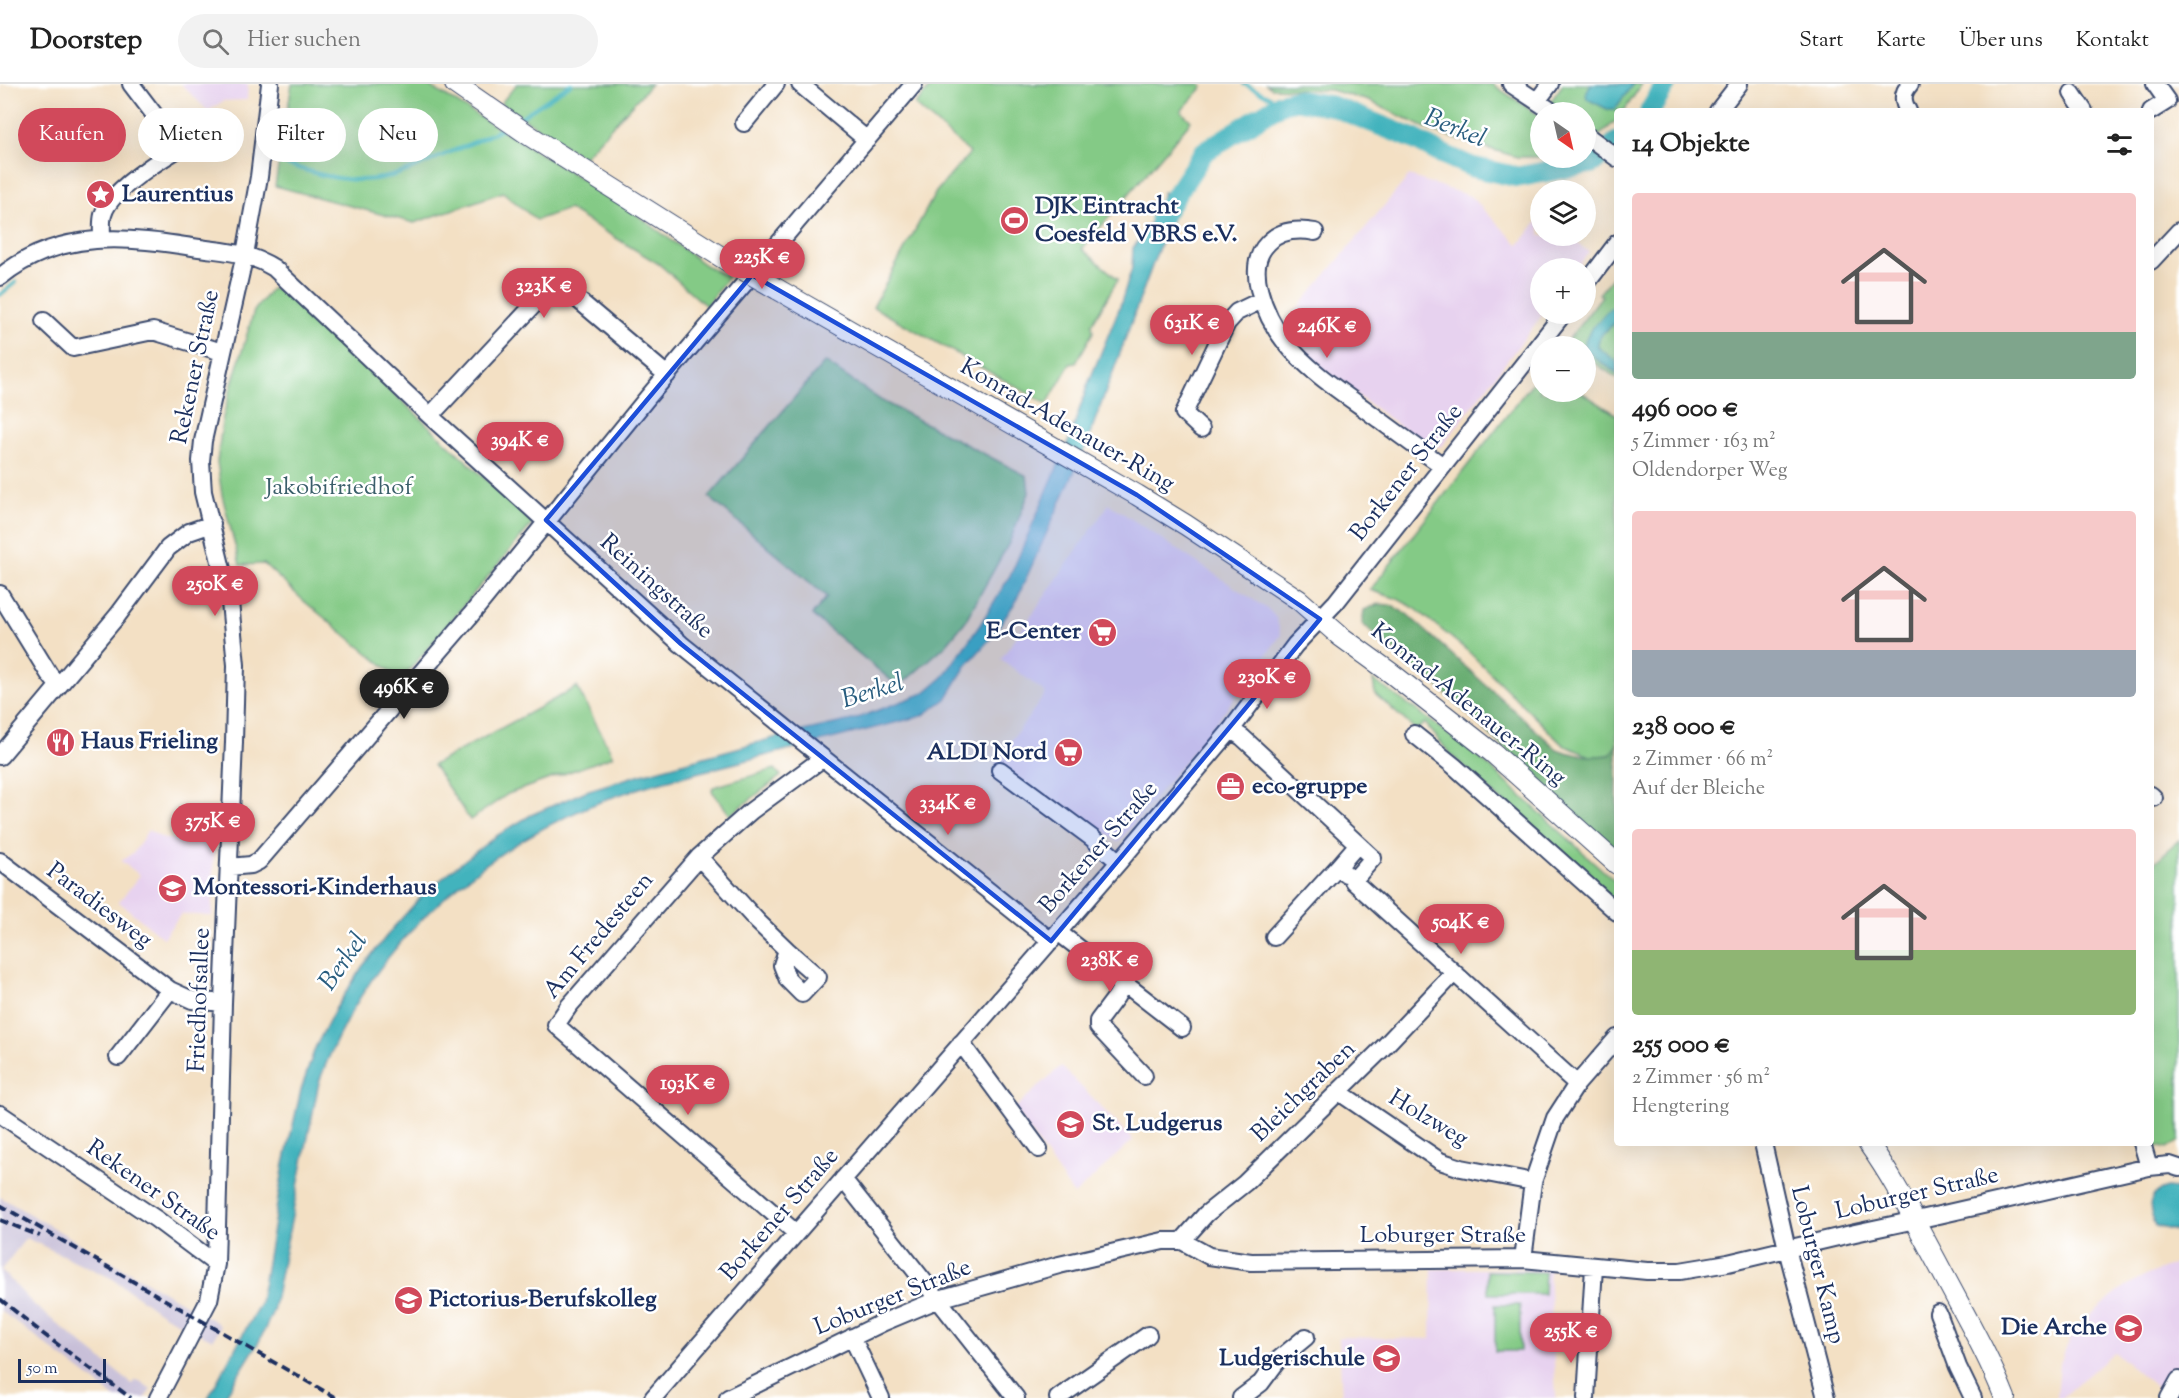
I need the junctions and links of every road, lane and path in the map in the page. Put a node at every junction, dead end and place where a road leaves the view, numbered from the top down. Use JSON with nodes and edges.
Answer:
{"nodes":[{"id":1,"x":131,"y":84,"type":"edge"},
{"id":2,"x":270,"y":84,"type":"edge"},
{"id":3,"x":455,"y":84,"type":"edge"},
{"id":4,"x":776,"y":84,"type":"edge"},
{"id":5,"x":800,"y":84,"type":"edge"},
{"id":6,"x":914,"y":84,"type":"edge"},
{"id":7,"x":1511,"y":84,"type":"edge"},
{"id":8,"x":1551,"y":84,"type":"edge"},
{"id":9,"x":1739,"y":84,"type":"edge"},
{"id":10,"x":1910,"y":84,"type":"edge"},
{"id":11,"x":2163,"y":86,"type":"edge"},
{"id":12,"x":2072,"y":93,"type":"dead end"},
{"id":13,"x":1537,"y":101,"type":"joint"},
{"id":14,"x":149,"y":108,"type":"edge"},
{"id":15,"x":1720,"y":108,"type":"edge"},
{"id":16,"x":1907,"y":108,"type":"edge"},
{"id":17,"x":2082,"y":108,"type":"edge"},
{"id":18,"x":2154,"y":109,"type":"edge"},
{"id":19,"x":744,"y":123,"type":"dead end"},
{"id":20,"x":867,"y":140,"type":"junction"},
{"id":21,"x":1596,"y":142,"type":"edge"},
{"id":22,"x":1614,"y":156,"type":"edge"},
{"id":23,"x":159,"y":162,"type":"edge"},
{"id":24,"x":2179,"y":231,"type":"edge"},
{"id":25,"x":1315,"y":232,"type":"dead end"},
{"id":26,"x":102,"y":239,"type":"junction"},
{"id":27,"x":1614,"y":247,"type":"edge"},
{"id":28,"x":245,"y":254,"type":"junction"},
{"id":29,"x":2154,"y":258,"type":"edge"},
{"id":30,"x":1596,"y":271,"type":"edge"},
{"id":31,"x":0,"y":277,"type":"edge"},
{"id":32,"x":1262,"y":300,"type":"junction"},
{"id":33,"x":44,"y":321,"type":"dead end"},
{"id":34,"x":1555,"y":324,"type":"edge"},
{"id":35,"x":222,"y":352,"type":"junction"},
{"id":36,"x":667,"y":375,"type":"junction"},
{"id":37,"x":430,"y":416,"type":"junction"},
{"id":38,"x":1202,"y":429,"type":"dead end"},
{"id":39,"x":1443,"y":466,"type":"junction"},
{"id":40,"x":546,"y":520,"type":"junction"},
{"id":41,"x":212,"y":524,"type":"junction"},
{"id":42,"x":0,"y":594,"type":"edge"},
{"id":43,"x":1320,"y":619,"type":"junction"},
{"id":44,"x":58,"y":685,"type":"junction"},
{"id":45,"x":1231,"y":730,"type":"junction"},
{"id":46,"x":1414,"y":734,"type":"dead end"},
{"id":47,"x":817,"y":753,"type":"junction"},
{"id":48,"x":0,"y":756,"type":"edge"},
{"id":49,"x":1000,"y":770,"type":"dead end"},
{"id":50,"x":1358,"y":844,"type":"junction"},
{"id":51,"x":699,"y":857,"type":"junction"},
{"id":52,"x":0,"y":861,"type":"edge"},
{"id":53,"x":1614,"y":861,"type":"edge"},
{"id":54,"x":1119,"y":862,"type":"junction"},
{"id":55,"x":229,"y":867,"type":"junction"},
{"id":56,"x":1338,"y":867,"type":"junction"},
{"id":57,"x":1353,"y":881,"type":"junction"},
{"id":58,"x":1614,"y":909,"type":"edge"},
{"id":59,"x":1054,"y":936,"type":"junction"},
{"id":60,"x":1274,"y":937,"type":"dead end"},
{"id":61,"x":787,"y":950,"type":"dead end"},
{"id":62,"x":1454,"y":973,"type":"junction"},
{"id":63,"x":1120,"y":979,"type":"junction"},
{"id":64,"x":170,"y":990,"type":"junction"},
{"id":65,"x":223,"y":1003,"type":"junction"},
{"id":66,"x":1182,"y":1028,"type":"dead end"},
{"id":67,"x":1614,"y":1041,"type":"edge"},
{"id":68,"x":961,"y":1043,"type":"junction"},
{"id":69,"x":118,"y":1057,"type":"dead end"},
{"id":70,"x":1144,"y":1076,"type":"dead end"},
{"id":71,"x":1577,"y":1084,"type":"junction"},
{"id":72,"x":1339,"y":1092,"type":"junction"},
{"id":73,"x":0,"y":1114,"type":"edge"},
{"id":74,"x":1764,"y":1146,"type":"edge"},
{"id":75,"x":1870,"y":1146,"type":"edge"},
{"id":76,"x":2143,"y":1146,"type":"edge"},
{"id":77,"x":1039,"y":1149,"type":"dead end"},
{"id":78,"x":2149,"y":1167,"type":"junction"},
{"id":79,"x":2179,"y":1168,"type":"edge"},
{"id":80,"x":843,"y":1179,"type":"junction"},
{"id":81,"x":1533,"y":1182,"type":"junction"},
{"id":82,"x":1916,"y":1220,"type":"junction"},
{"id":83,"x":796,"y":1233,"type":"junction"},
{"id":84,"x":1182,"y":1241,"type":"junction"},
{"id":85,"x":1786,"y":1249,"type":"junction"},
{"id":86,"x":1523,"y":1259,"type":"junction"},
{"id":87,"x":216,"y":1264,"type":"junction"},
{"id":88,"x":1594,"y":1267,"type":"junction"},
{"id":89,"x":939,"y":1299,"type":"junction"},
{"id":90,"x":1938,"y":1313,"type":"dead end"},
{"id":91,"x":1148,"y":1335,"type":"dead end"},
{"id":92,"x":852,"y":1337,"type":"junction"},
{"id":93,"x":1306,"y":1337,"type":"dead end"},
{"id":94,"x":2179,"y":1380,"type":"edge"},
{"id":95,"x":158,"y":1398,"type":"edge"},
{"id":96,"x":652,"y":1398,"type":"edge"},
{"id":97,"x":728,"y":1398,"type":"edge"},
{"id":98,"x":881,"y":1398,"type":"edge"},
{"id":99,"x":1016,"y":1398,"type":"edge"},
{"id":100,"x":1058,"y":1398,"type":"edge"},
{"id":101,"x":1241,"y":1398,"type":"edge"},
{"id":102,"x":1586,"y":1398,"type":"edge"},
{"id":103,"x":1826,"y":1398,"type":"edge"},
{"id":104,"x":1973,"y":1398,"type":"edge"},
{"id":105,"x":2005,"y":1398,"type":"edge"},
{"id":106,"x":2169,"y":1398,"type":"edge"}],
"edges":[{"from":1,"to":14,"type":"street"},
{"from":2,"to":28,"type":"street","name":"Rekener Straße"},
{"from":3,"to":43,"type":"main road","name":"Konrad-Adenauer-Ring","bridge":true},
{"from":4,"to":19,"type":"street"},
{"from":5,"to":20,"type":"street"},
{"from":6,"to":20,"type":"street"},
{"from":7,"to":13,"type":"street"},
{"from":8,"to":13,"type":"street"},
{"from":9,"to":15,"type":"street"},
{"from":10,"to":16,"type":"street"},
{"from":11,"to":18,"type":"street"},
{"from":12,"to":17,"type":"street"},
{"from":20,"to":36,"type":"street"},
{"from":21,"to":22,"type":"street"},
{"from":23,"to":26,"type":"street"},
{"from":24,"to":29,"type":"street"},
{"from":25,"to":32,"type":"street"},
{"from":26,"to":28,"type":"street","name":"Reiningstraße"},
{"from":26,"to":31,"type":"street","name":"Reiningstraße"},
{"from":27,"to":30,"type":"street"},
{"from":28,"to":35,"type":"street","name":"Rekener Straße"},
{"from":28,"to":37,"type":"street","name":"Reiningstraße"},
{"from":32,"to":38,"type":"street"},
{"from":32,"to":39,"type":"street"},
{"from":33,"to":35,"type":"street"},
{"from":34,"to":39,"type":"street","name":"Borkener Straße"},
{"from":35,"to":41,"type":"street","name":"Rekener Straße"},
{"from":36,"to":37,"type":"street"},
{"from":36,"to":40,"type":"street"},
{"from":37,"to":40,"type":"street","name":"Reiningstraße"},
{"from":39,"to":43,"type":"street","name":"Borkener Straße"},
{"from":40,"to":47,"type":"street","name":"Reiningstraße"},
{"from":40,"to":55,"type":"street"},
{"from":41,"to":44,"type":"street"},
{"from":41,"to":55,"type":"street","name":"Friedhofsallee"},
{"from":42,"to":44,"type":"street"},
{"from":43,"to":45,"type":"street","name":"Borkener Straße"},
{"from":43,"to":53,"type":"main road","name":"Konrad-Adenauer-Ring"},
{"from":44,"to":48,"type":"street"},
{"from":45,"to":50,"type":"street"},
{"from":45,"to":54,"type":"street","name":"Borkener Straße"},
{"from":46,"to":58,"type":"street"},
{"from":47,"to":51,"type":"street","name":"Am Fredesteen"},
{"from":47,"to":59,"type":"street","name":"Reiningstraße"},
{"from":49,"to":54,"type":"street"},
{"from":50,"to":56,"type":"street"},
{"from":50,"to":57,"type":"street"},
{"from":51,"to":61,"type":"street"},
{"from":51,"to":83,"type":"street","name":"Am Fredesteen"},
{"from":52,"to":64,"type":"street","name":"Paradiesweg"},
{"from":54,"to":59,"type":"street","name":"Borkener Straße"},
{"from":55,"to":65,"type":"street","name":"Friedhofsallee"},
{"from":56,"to":57,"type":"street"},
{"from":56,"to":60,"type":"street"},
{"from":57,"to":62,"type":"street"},
{"from":59,"to":63,"type":"street","name":"Reiningstraße"},
{"from":59,"to":68,"type":"street","name":"Borkener Straße"},
{"from":62,"to":71,"type":"street"},
{"from":62,"to":72,"type":"street","name":"Bleichgraben"},
{"from":63,"to":66,"type":"street","name":"Reiningstraße"},
{"from":63,"to":70,"type":"street"},
{"from":64,"to":65,"type":"street","name":"Paradiesweg"},
{"from":64,"to":69,"type":"street"},
{"from":65,"to":87,"type":"street","name":"Friedhofsallee"},
{"from":67,"to":71,"type":"street"},
{"from":68,"to":77,"type":"street"},
{"from":68,"to":80,"type":"street","name":"Borkener Straße"},
{"from":71,"to":81,"type":"street"},
{"from":72,"to":81,"type":"street","name":"Holzweg"},
{"from":72,"to":84,"type":"street","name":"Bleichgraben"},
{"from":73,"to":87,"type":"street","name":"Rekener Straße"},
{"from":74,"to":85,"type":"street","name":"Loburger Kamp"},
{"from":75,"to":82,"type":"main road"},
{"from":76,"to":78,"type":"street"},
{"from":78,"to":79,"type":"street","name":"Loburger Straße"},
{"from":78,"to":82,"type":"street","name":"Loburger Straße"},
{"from":80,"to":83,"type":"street","name":"Borkener Straße"},
{"from":80,"to":89,"type":"street"},
{"from":81,"to":86,"type":"street"},
{"from":82,"to":85,"type":"street","name":"Loburger Straße"},
{"from":82,"to":105,"type":"main road"},
{"from":83,"to":96,"type":"street","name":"Borkener Straße"},
{"from":84,"to":86,"type":"street","name":"Loburger Straße"},
{"from":84,"to":89,"type":"street","name":"Loburger Straße"},
{"from":85,"to":88,"type":"street","name":"Loburger Straße"},
{"from":85,"to":103,"type":"street","name":"Loburger Kamp"},
{"from":86,"to":88,"type":"street","name":"Loburger Straße"},
{"from":87,"to":95,"type":"street","name":"Rekener Straße"},
{"from":88,"to":102,"type":"street"},
{"from":89,"to":92,"type":"street","name":"Loburger Straße"},
{"from":89,"to":99,"type":"street"},
{"from":90,"to":104,"type":"street"},
{"from":91,"to":100,"type":"street"},
{"from":92,"to":97,"type":"street","name":"Loburger Straße"},
{"from":92,"to":98,"type":"street"},
{"from":93,"to":101,"type":"street"},
{"from":94,"to":106,"type":"street"}]}
